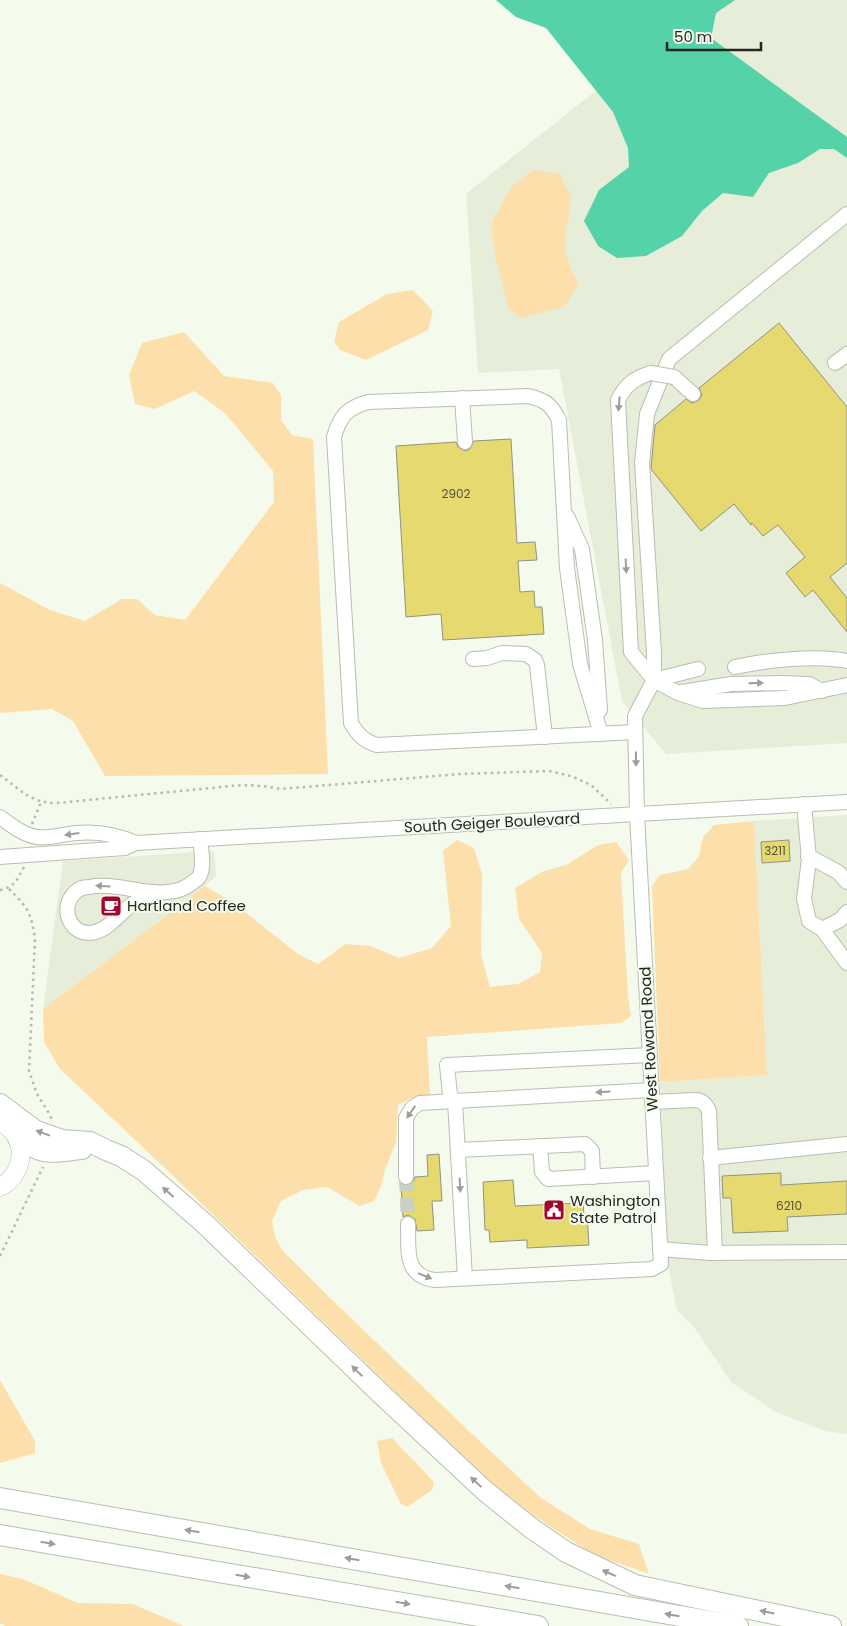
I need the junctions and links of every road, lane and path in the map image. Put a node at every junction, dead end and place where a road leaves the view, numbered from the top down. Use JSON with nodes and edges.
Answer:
{"nodes":[{"id":1,"x":847,"y":214,"type":"edge"},
{"id":2,"x":847,"y":354,"type":"edge"},
{"id":3,"x":836,"y":363,"type":"dead end"},
{"id":4,"x":693,"y":394,"type":"dead end"},
{"id":5,"x":462,"y":398,"type":"junction"},
{"id":6,"x":464,"y":442,"type":"dead end"},
{"id":7,"x":473,"y":659,"type":"dead end"},
{"id":8,"x":847,"y":661,"type":"edge"},
{"id":9,"x":847,"y":666,"type":"edge"},
{"id":10,"x":736,"y":667,"type":"dead end"},
{"id":11,"x":698,"y":669,"type":"dead end"},
{"id":12,"x":757,"y":669,"type":"dead end"},
{"id":13,"x":654,"y":680,"type":"junction"},
{"id":14,"x":847,"y":685,"type":"edge"},
{"id":15,"x":635,"y":732,"type":"junction"},
{"id":16,"x":602,"y":734,"type":"junction"},
{"id":17,"x":545,"y":736,"type":"junction"},
{"id":18,"x":0,"y":775,"type":"edge"},
{"id":19,"x":847,"y":802,"type":"edge"},
{"id":20,"x":804,"y":804,"type":"junction"},
{"id":21,"x":630,"y":815,"type":"junction"},
{"id":22,"x":0,"y":816,"type":"edge"},
{"id":23,"x":200,"y":839,"type":"junction"},
{"id":24,"x":136,"y":843,"type":"junction"},
{"id":25,"x":808,"y":856,"type":"junction"},
{"id":26,"x":0,"y":857,"type":"edge"},
{"id":27,"x":847,"y":882,"type":"edge"},
{"id":28,"x":9,"y":889,"type":"dead end"},
{"id":29,"x":151,"y":893,"type":"junction"},
{"id":30,"x":847,"y":912,"type":"edge"},
{"id":31,"x":822,"y":929,"type":"junction"},
{"id":32,"x":847,"y":963,"type":"edge"},
{"id":33,"x":650,"y":1054,"type":"junction"},
{"id":34,"x":652,"y":1096,"type":"junction"},
{"id":35,"x":455,"y":1101,"type":"junction"},
{"id":36,"x":1,"y":1117,"type":"edge"},
{"id":37,"x":18,"y":1138,"type":"junction"},
{"id":38,"x":47,"y":1144,"type":"junction"},
{"id":39,"x":847,"y":1144,"type":"edge"},
{"id":40,"x":540,"y":1146,"type":"junction"},
{"id":41,"x":458,"y":1150,"type":"junction"},
{"id":42,"x":710,"y":1158,"type":"junction"},
{"id":43,"x":656,"y":1173,"type":"junction"},
{"id":44,"x":406,"y":1177,"type":"tunnel mouth"},
{"id":45,"x":594,"y":1177,"type":"junction"},
{"id":46,"x":1,"y":1187,"type":"edge"},
{"id":47,"x":408,"y":1224,"type":"tunnel mouth"},
{"id":48,"x":660,"y":1249,"type":"junction"},
{"id":49,"x":847,"y":1252,"type":"edge"},
{"id":50,"x":715,"y":1253,"type":"junction"},
{"id":51,"x":0,"y":1256,"type":"edge"},
{"id":52,"x":465,"y":1278,"type":"junction"},
{"id":53,"x":0,"y":1498,"type":"edge"},
{"id":54,"x":0,"y":1535,"type":"edge"},
{"id":55,"x":538,"y":1626,"type":"edge"},
{"id":56,"x":738,"y":1626,"type":"edge"},
{"id":57,"x":831,"y":1626,"type":"edge"}],
"edges":[{"from":1,"to":13,"type":"street"},
{"from":2,"to":3,"type":"street"},
{"from":4,"to":13,"type":"street","one_way":true,"bridge":true},
{"from":5,"to":6,"type":"street"},
{"from":5,"to":16,"type":"street"},
{"from":5,"to":17,"type":"street"},
{"from":7,"to":17,"type":"street"},
{"from":8,"to":10,"type":"street"},
{"from":9,"to":12,"type":"street"},
{"from":11,"to":13,"type":"street"},
{"from":13,"to":14,"type":"street","one_way":true},
{"from":13,"to":15,"type":"street","name":"West Rowand Road"},
{"from":15,"to":16,"type":"street"},
{"from":15,"to":21,"type":"street","name":"West Rowand Road","one_way":true},
{"from":16,"to":17,"type":"street"},
{"from":18,"to":21,"type":"path"},
{"from":19,"to":20,"type":"street","name":"South Geiger Boulevard"},
{"from":20,"to":21,"type":"street","name":"South Geiger Boulevard"},
{"from":20,"to":25,"type":"street"},
{"from":21,"to":23,"type":"street","name":"South Geiger Boulevard"},
{"from":21,"to":33,"type":"street","name":"West Rowand Road"},
{"from":24,"to":22,"type":"street","name":"South Geiger Boulevard","one_way":true},
{"from":23,"to":24,"type":"street","name":"South Geiger Boulevard"},
{"from":23,"to":29,"type":"street"},
{"from":24,"to":26,"type":"street","name":"South Geiger Boulevard"},
{"from":25,"to":27,"type":"street"},
{"from":25,"to":31,"type":"street"},
{"from":28,"to":38,"type":"path"},
{"from":29,"to":29,"type":"street","one_way":true},
{"from":30,"to":31,"type":"street"},
{"from":31,"to":32,"type":"street"},
{"from":33,"to":34,"type":"street","name":"West Rowand Road"},
{"from":33,"to":35,"type":"street"},
{"from":34,"to":35,"type":"street","one_way":true},
{"from":34,"to":42,"type":"street"},
{"from":34,"to":43,"type":"street","name":"West Rowand Road"},
{"from":35,"to":41,"type":"street"},
{"from":35,"to":44,"type":"street","one_way":true},
{"from":36,"to":37,"type":"main road"},
{"from":38,"to":36,"type":"highway","one_way":true},
{"from":37,"to":38,"type":"highway"},
{"from":37,"to":46,"type":"main road"},
{"from":38,"to":51,"type":"path"},
{"from":57,"to":38,"type":"highway","one_way":true},
{"from":39,"to":42,"type":"street"},
{"from":40,"to":41,"type":"street"},
{"from":40,"to":45,"type":"street"},
{"from":40,"to":45,"type":"street"},
{"from":41,"to":52,"type":"street","one_way":true},
{"from":42,"to":50,"type":"street"},
{"from":43,"to":45,"type":"street"},
{"from":43,"to":48,"type":"street","name":"West Rowand Road"},
{"from":47,"to":52,"type":"street","one_way":true},
{"from":48,"to":50,"type":"street"},
{"from":48,"to":52,"type":"street","name":"West Rowand Road"},
{"from":49,"to":50,"type":"street"},
{"from":56,"to":53,"type":"highway","one_way":true},
{"from":54,"to":55,"type":"highway","one_way":true}]}
